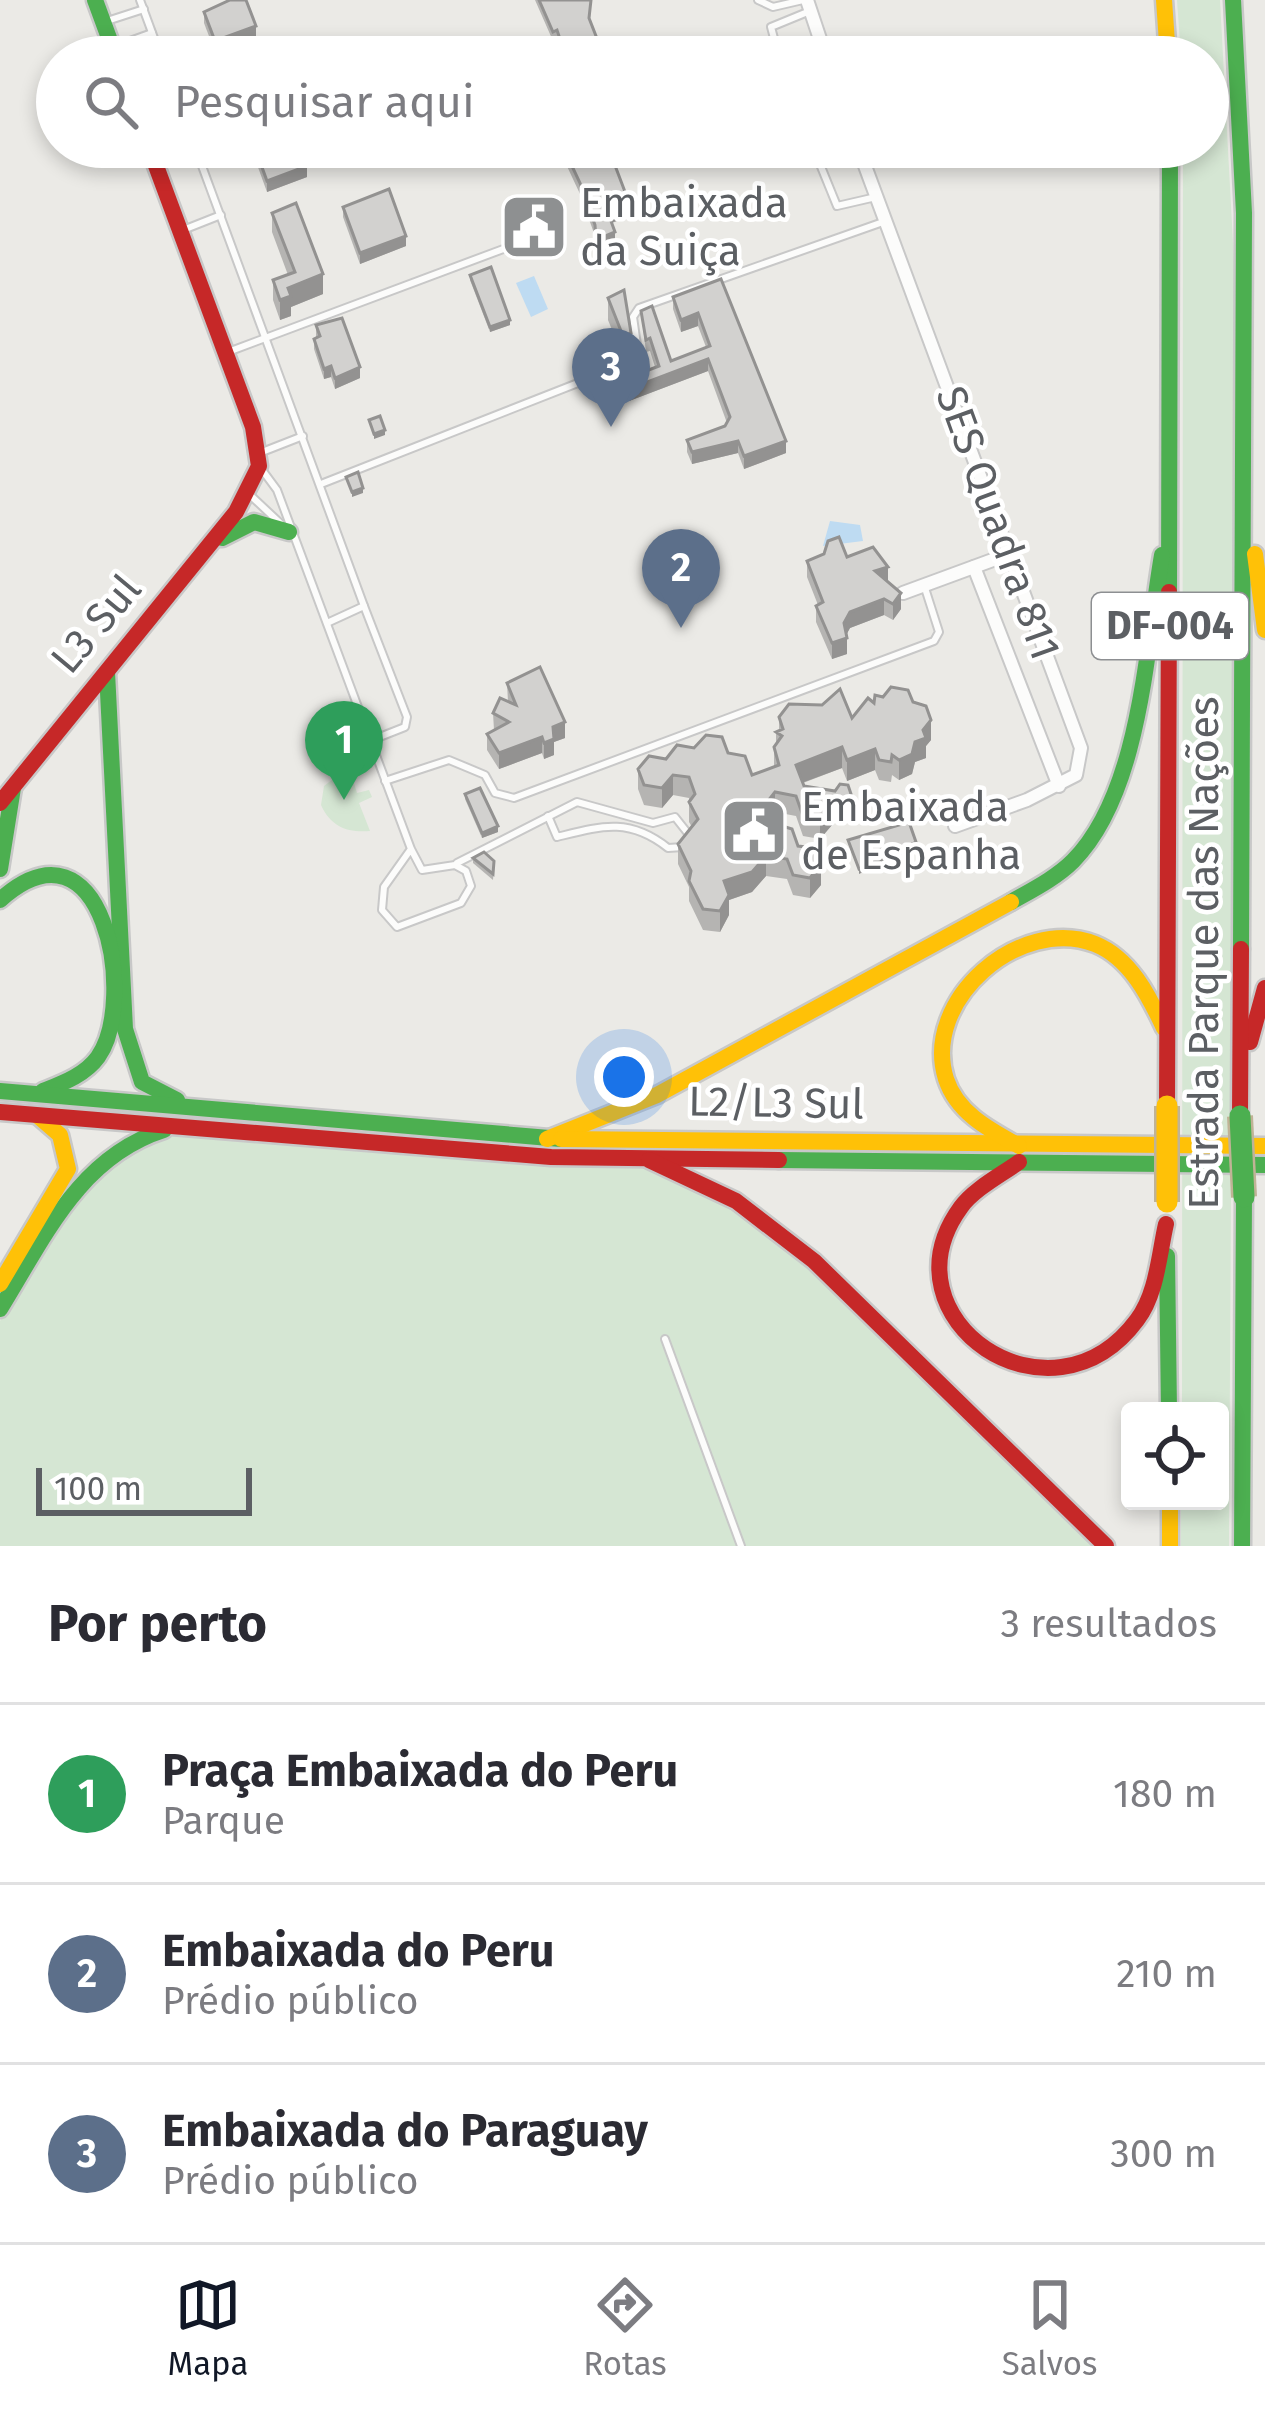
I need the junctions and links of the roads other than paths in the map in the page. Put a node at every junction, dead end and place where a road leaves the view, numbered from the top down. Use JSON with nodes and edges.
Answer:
{"nodes":[{"id":1,"x":95,"y":0,"type":"edge"},
{"id":2,"x":758,"y":0,"type":"edge"},
{"id":3,"x":1164,"y":0,"type":"edge"},
{"id":4,"x":807,"y":4,"type":"edge"},
{"id":5,"x":142,"y":5,"type":"edge"},
{"id":6,"x":1236,"y":8,"type":"edge"},
{"id":7,"x":104,"y":23,"type":"junction"},
{"id":8,"x":152,"y":33,"type":"junction"},
{"id":9,"x":108,"y":36,"type":"edge"},
{"id":10,"x":146,"y":36,"type":"edge"},
{"id":11,"x":153,"y":36,"type":"edge"},
{"id":12,"x":773,"y":36,"type":"edge"},
{"id":13,"x":818,"y":36,"type":"edge"},
{"id":14,"x":1167,"y":36,"type":"edge"},
{"id":15,"x":157,"y":168,"type":"edge"},
{"id":16,"x":203,"y":168,"type":"edge"},
{"id":17,"x":821,"y":168,"type":"edge"},
{"id":18,"x":866,"y":168,"type":"edge"},
{"id":19,"x":1170,"y":168,"type":"edge"},
{"id":20,"x":876,"y":197,"type":"junction"},
{"id":21,"x":221,"y":215,"type":"junction"},
{"id":22,"x":885,"y":221,"type":"junction"},
{"id":23,"x":554,"y":230,"type":"dead end"},
{"id":24,"x":180,"y":232,"type":"junction"},
{"id":25,"x":267,"y":337,"type":"junction"},
{"id":26,"x":225,"y":354,"type":"junction"},
{"id":27,"x":303,"y":436,"type":"junction"},
{"id":28,"x":260,"y":460,"type":"junction"},
{"id":29,"x":1245,"y":472,"type":"junction"},
{"id":30,"x":321,"y":484,"type":"junction"},
{"id":31,"x":248,"y":493,"type":"junction"},
{"id":32,"x":1171,"y":520,"type":"junction"},
{"id":33,"x":292,"y":536,"type":"junction"},
{"id":34,"x":216,"y":541,"type":"junction"},
{"id":35,"x":1009,"y":554,"type":"junction"},
{"id":36,"x":974,"y":567,"type":"junction"},
{"id":37,"x":924,"y":585,"type":"junction"},
{"id":38,"x":903,"y":593,"type":"edge"},
{"id":39,"x":364,"y":606,"type":"junction"},
{"id":40,"x":327,"y":624,"type":"junction"},
{"id":41,"x":1265,"y":631,"type":"edge"},
{"id":42,"x":107,"y":672,"type":"junction"},
{"id":43,"x":370,"y":740,"type":"junction"},
{"id":44,"x":385,"y":781,"type":"junction"},
{"id":45,"x":1059,"y":786,"type":"junction"},
{"id":46,"x":7,"y":795,"type":"edge"},
{"id":47,"x":612,"y":811,"type":"junction"},
{"id":48,"x":548,"y":816,"type":"junction"},
{"id":49,"x":653,"y":823,"type":"junction"},
{"id":50,"x":615,"y":824,"type":"junction"},
{"id":51,"x":955,"y":826,"type":"dead end"},
{"id":52,"x":649,"y":833,"type":"junction"},
{"id":53,"x":411,"y":849,"type":"junction"},
{"id":54,"x":455,"y":865,"type":"junction"},
{"id":55,"x":0,"y":869,"type":"edge"},
{"id":56,"x":0,"y":900,"type":"edge"},
{"id":57,"x":1265,"y":988,"type":"edge"},
{"id":58,"x":1168,"y":1035,"type":"junction"},
{"id":59,"x":0,"y":1090,"type":"edge"},
{"id":60,"x":38,"y":1104,"type":"junction"},
{"id":61,"x":200,"y":1108,"type":"junction"},
{"id":62,"x":1240,"y":1108,"type":"junction"},
{"id":63,"x":0,"y":1112,"type":"edge"},
{"id":64,"x":187,"y":1127,"type":"junction"},
{"id":65,"x":548,"y":1139,"type":"junction"},
{"id":66,"x":1265,"y":1146,"type":"edge"},
{"id":67,"x":1019,"y":1154,"type":"junction"},
{"id":68,"x":649,"y":1160,"type":"junction"},
{"id":69,"x":1265,"y":1165,"type":"edge"},
{"id":70,"x":1166,"y":1213,"type":"junction"},
{"id":71,"x":0,"y":1284,"type":"edge"},
{"id":72,"x":0,"y":1309,"type":"edge"},
{"id":73,"x":1243,"y":1312,"type":"junction"},
{"id":74,"x":1265,"y":1337,"type":"edge"},
{"id":75,"x":665,"y":1339,"type":"dead end"},
{"id":76,"x":1169,"y":1402,"type":"edge"},
{"id":77,"x":1170,"y":1510,"type":"edge"},
{"id":78,"x":741,"y":1546,"type":"edge"},
{"id":79,"x":1106,"y":1546,"type":"edge"},
{"id":80,"x":1170,"y":1546,"type":"edge"},
{"id":81,"x":1241,"y":1546,"type":"edge"}],
"edges":[{"from":1,"to":7,"type":"main road"},
{"from":2,"to":4,"type":"lane"},
{"from":3,"to":14,"type":"main road"},
{"from":4,"to":12,"type":"lane"},
{"from":4,"to":13,"type":"street"},
{"from":5,"to":7,"type":"lane"},
{"from":5,"to":8,"type":"lane"},
{"from":6,"to":29,"type":"main road","name":"Estrada Parque das Nações","number":"DF-004"},
{"from":7,"to":9,"type":"main road"},
{"from":8,"to":10,"type":"lane"},
{"from":8,"to":11,"type":"lane"},
{"from":15,"to":24,"type":"main road"},
{"from":16,"to":21,"type":"lane"},
{"from":17,"to":20,"type":"lane"},
{"from":18,"to":20,"type":"street","name":"SES Quadra 811"},
{"from":19,"to":32,"type":"main road","name":"Estrada Parque das Nações","number":"DF-004"},
{"from":20,"to":22,"type":"street","name":"SES Quadra 811"},
{"from":21,"to":24,"type":"lane"},
{"from":21,"to":25,"type":"lane"},
{"from":22,"to":30,"type":"lane"},
{"from":22,"to":35,"type":"street","name":"SES Quadra 811"},
{"from":23,"to":25,"type":"lane"},
{"from":24,"to":26,"type":"main road"},
{"from":25,"to":26,"type":"lane"},
{"from":25,"to":27,"type":"lane"},
{"from":26,"to":28,"type":"main road"},
{"from":27,"to":28,"type":"lane"},
{"from":27,"to":30,"type":"lane"},
{"from":28,"to":31,"type":"main road","name":"L3 Sul"},
{"from":28,"to":33,"type":"lane"},
{"from":29,"to":41,"type":"main road"},
{"from":29,"to":62,"type":"main road","name":"Estrada Parque das Nações","number":"DF-004"},
{"from":30,"to":39,"type":"lane"},
{"from":31,"to":33,"type":"lane"},
{"from":31,"to":34,"type":"main road","name":"L3 Sul"},
{"from":32,"to":58,"type":"main road","name":"Estrada Parque das Nações","number":"DF-004"},
{"from":32,"to":65,"type":"main road"},
{"from":33,"to":34,"type":"main road"},
{"from":33,"to":40,"type":"lane"},
{"from":34,"to":42,"type":"main road","name":"L3 Sul"},
{"from":35,"to":36,"type":"street"},
{"from":35,"to":45,"type":"street","name":"SES Quadra 811"},
{"from":36,"to":37,"type":"street"},
{"from":36,"to":45,"type":"street"},
{"from":37,"to":38,"type":"street"},
{"from":37,"to":44,"type":"lane"},
{"from":39,"to":40,"type":"lane"},
{"from":39,"to":43,"type":"lane"},
{"from":40,"to":43,"type":"lane"},
{"from":42,"to":46,"type":"main road","name":"L3 Sul"},
{"from":42,"to":61,"type":"main road"},
{"from":43,"to":44,"type":"lane"},
{"from":44,"to":53,"type":"lane"},
{"from":45,"to":51,"type":"street"},
{"from":46,"to":55,"type":"main road"},
{"from":47,"to":48,"type":"lane"},
{"from":47,"to":49,"type":"lane"},
{"from":47,"to":50,"type":"lane"},
{"from":48,"to":50,"type":"lane"},
{"from":48,"to":54,"type":"lane"},
{"from":49,"to":52,"type":"lane"},
{"from":49,"to":52,"type":"lane"},
{"from":50,"to":52,"type":"lane"},
{"from":53,"to":54,"type":"lane"},
{"from":53,"to":54,"type":"lane"},
{"from":56,"to":60,"type":"main road"},
{"from":57,"to":62,"type":"main road"},
{"from":58,"to":67,"type":"main road"},
{"from":58,"to":70,"type":"main road","name":"Estrada Parque das Nações","number":"DF-004","bridge":true},
{"from":59,"to":60,"type":"main road","name":"L2/L3 Sul"},
{"from":60,"to":61,"type":"main road","name":"L2/L3 Sul"},
{"from":60,"to":63,"type":"main road","name":"L2/L3 Sul"},
{"from":60,"to":64,"type":"main road","name":"L2/L3 Sul"},
{"from":60,"to":71,"type":"main road"},
{"from":61,"to":65,"type":"main road","name":"L2/L3 Sul"},
{"from":62,"to":73,"type":"main road","name":"Estrada Parque das Nações","number":"DF-004","bridge":true},
{"from":64,"to":68,"type":"main road","name":"L2/L3 Sul"},
{"from":64,"to":72,"type":"main road"},
{"from":65,"to":67,"type":"main road","name":"L2/L3 Sul"},
{"from":66,"to":67,"type":"main road","name":"L2/L3 Sul"},
{"from":67,"to":68,"type":"main road","name":"L2/L3 Sul"},
{"from":67,"to":69,"type":"main road","name":"L2/L3 Sul"},
{"from":67,"to":70,"type":"main road"},
{"from":68,"to":79,"type":"main road"},
{"from":70,"to":76,"type":"main road","name":"Estrada Parque das Nações","number":"DF-004"},
{"from":73,"to":74,"type":"main road"},
{"from":73,"to":81,"type":"main road","name":"Estrada Parque das Nações","number":"DF-004"},
{"from":75,"to":78,"type":"lane"},
{"from":77,"to":80,"type":"main road"}]}
